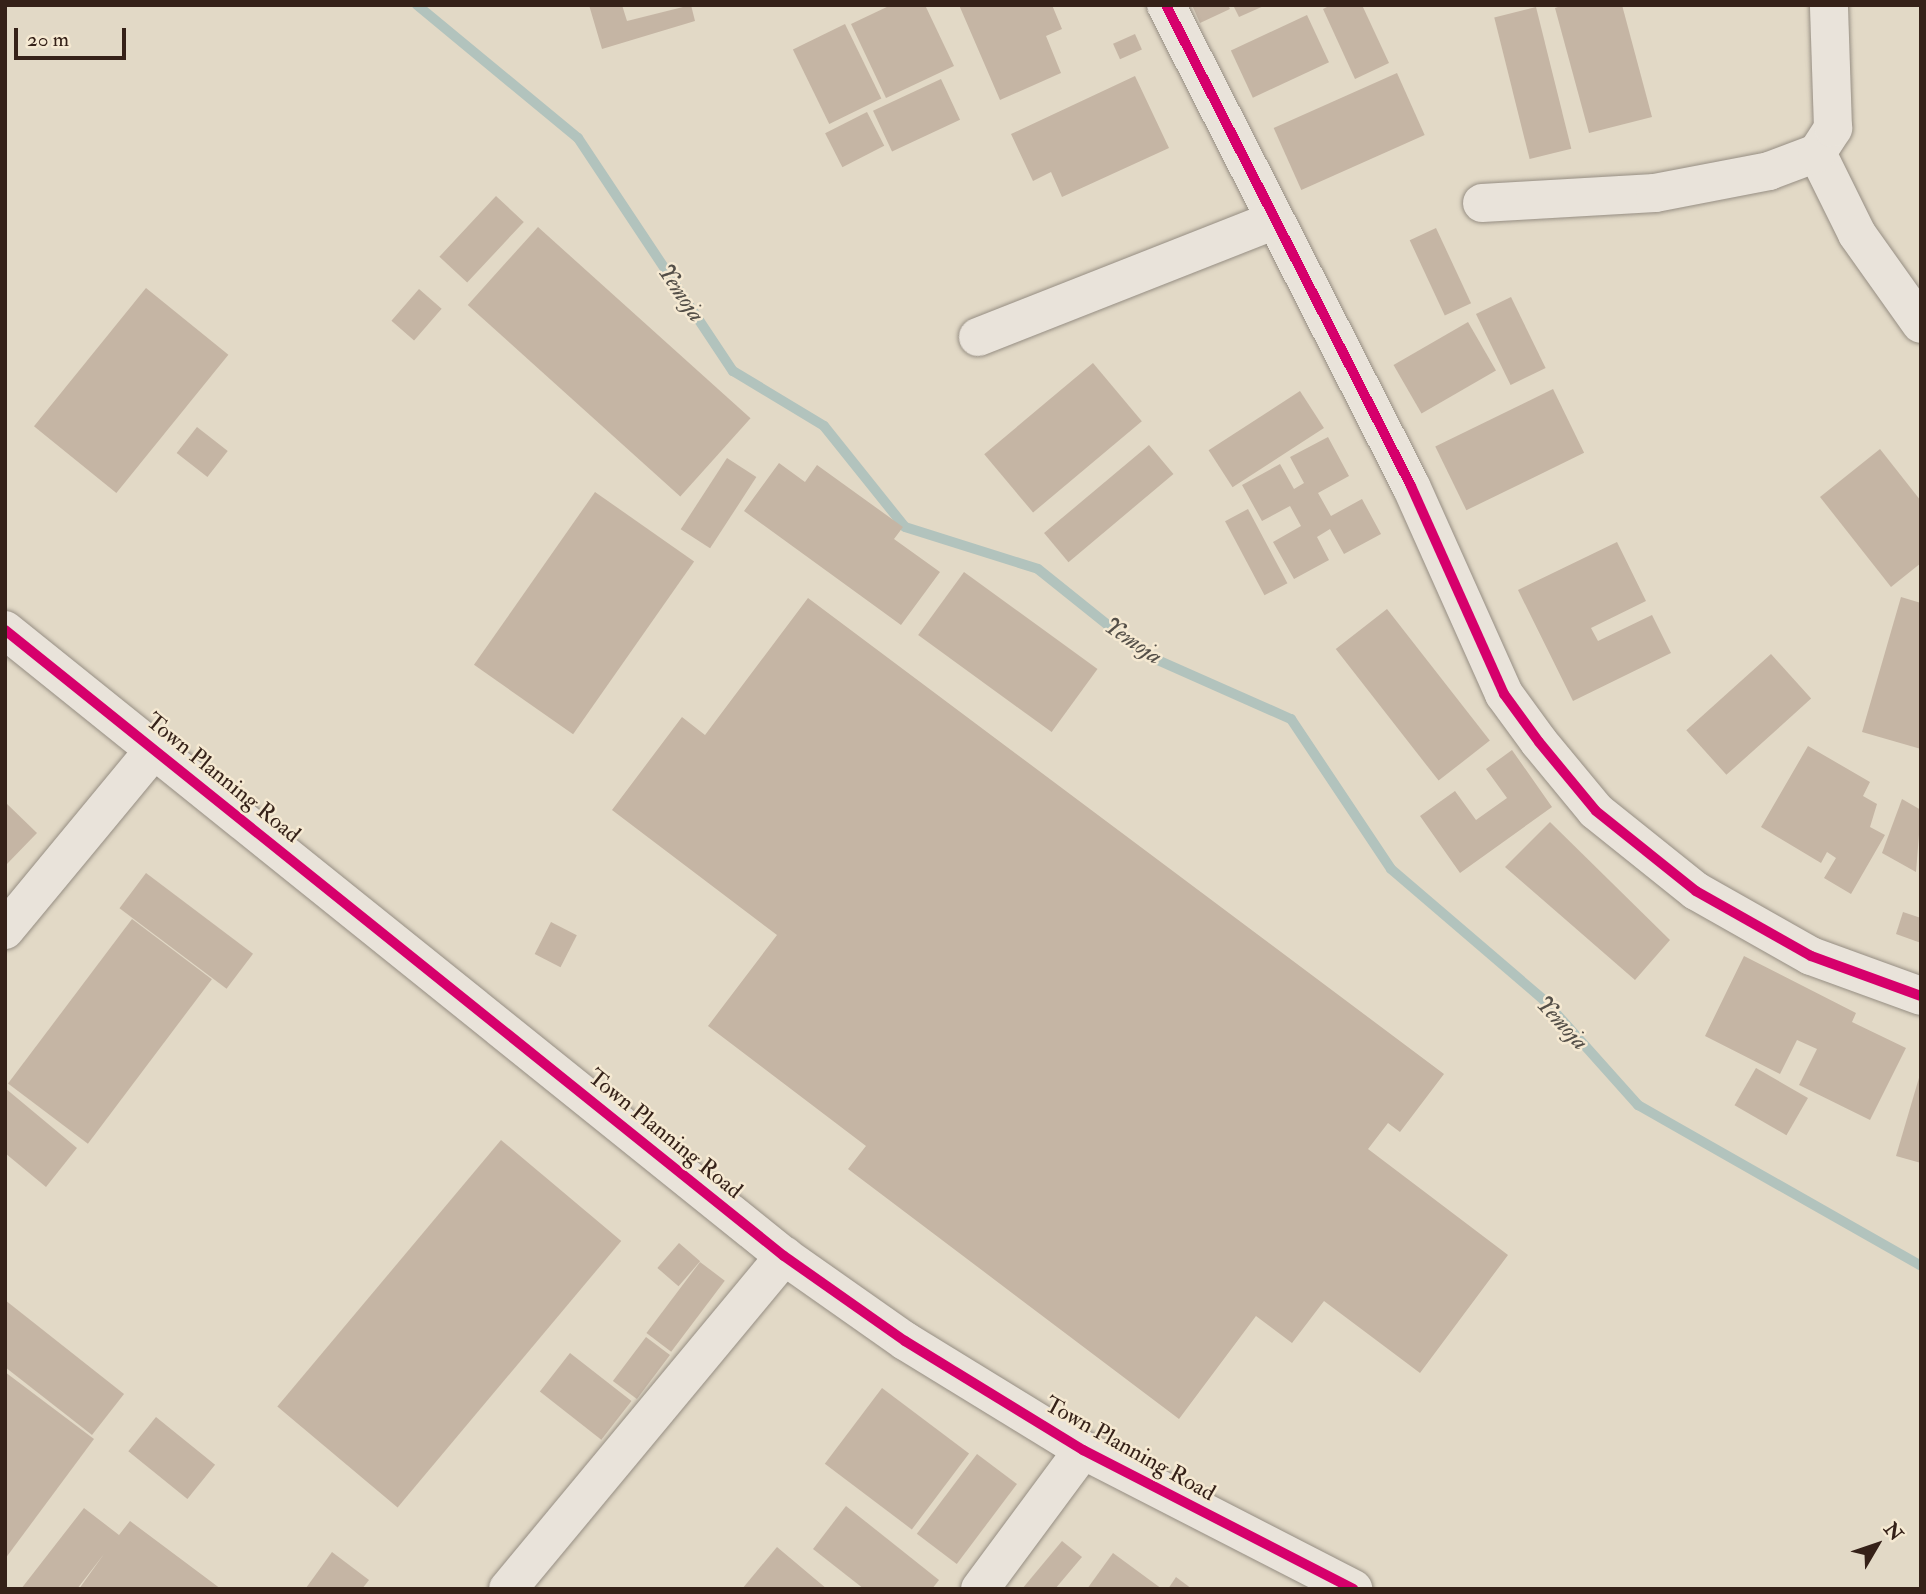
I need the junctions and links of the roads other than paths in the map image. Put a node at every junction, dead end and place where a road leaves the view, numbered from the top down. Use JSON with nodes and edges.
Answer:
{"nodes":[{"id":1,"x":1166,"y":5,"type":"edge"},
{"id":2,"x":1829,"y":5,"type":"edge"},
{"id":3,"x":1817,"y":153,"type":"junction"},
{"id":4,"x":1482,"y":203,"type":"dead end"},
{"id":5,"x":1272,"y":221,"type":"junction"},
{"id":6,"x":1921,"y":324,"type":"edge"},
{"id":7,"x":978,"y":337,"type":"dead end"},
{"id":8,"x":5,"y":630,"type":"edge"},
{"id":9,"x":154,"y":750,"type":"junction"},
{"id":10,"x":5,"y":930,"type":"edge"},
{"id":11,"x":1921,"y":996,"type":"edge"},
{"id":12,"x":784,"y":1256,"type":"junction"},
{"id":13,"x":1083,"y":1450,"type":"junction"},
{"id":14,"x":1342,"y":1587,"type":"edge"},
{"id":15,"x":508,"y":1589,"type":"edge"},
{"id":16,"x":979,"y":1589,"type":"edge"}],
"edges":[{"from":1,"to":5,"type":"street"},
{"from":2,"to":3,"type":"street"},
{"from":3,"to":4,"type":"street"},
{"from":3,"to":6,"type":"street"},
{"from":5,"to":7,"type":"street"},
{"from":5,"to":11,"type":"street"},
{"from":8,"to":9,"type":"street","name":"Town Planning Road"},
{"from":9,"to":10,"type":"street"},
{"from":9,"to":12,"type":"street","name":"Town Planning Road"},
{"from":12,"to":13,"type":"street","name":"Town Planning Road"},
{"from":12,"to":15,"type":"street"},
{"from":13,"to":14,"type":"street","name":"Town Planning Road"},
{"from":13,"to":16,"type":"street"}]}
